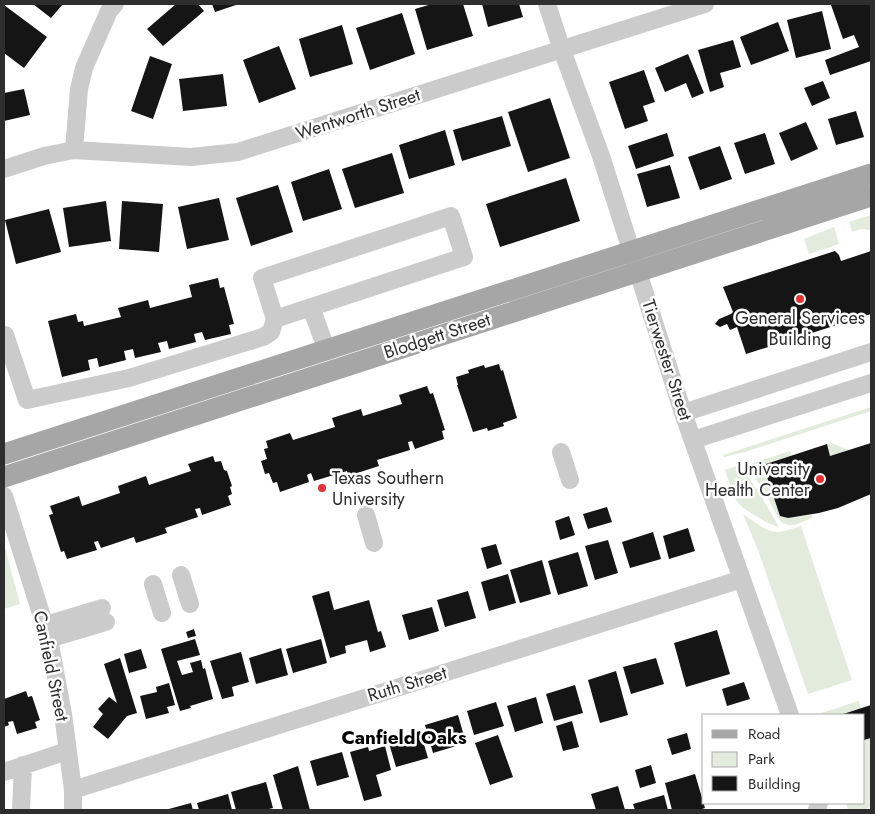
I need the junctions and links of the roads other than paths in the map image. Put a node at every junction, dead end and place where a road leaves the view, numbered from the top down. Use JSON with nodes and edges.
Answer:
{"nodes":[{"id":1,"x":115,"y":4,"type":"edge"},
{"id":2,"x":547,"y":4,"type":"edge"},
{"id":3,"x":705,"y":4,"type":"edge"},
{"id":4,"x":562,"y":50,"type":"junction"},
{"id":5,"x":74,"y":150,"type":"junction"},
{"id":6,"x":4,"y":169,"type":"edge"},
{"id":7,"x":871,"y":174,"type":"edge"},
{"id":8,"x":871,"y":196,"type":"edge"},
{"id":9,"x":635,"y":262,"type":"junction"},
{"id":10,"x":311,"y":307,"type":"junction"},
{"id":11,"x":275,"y":319,"type":"junction"},
{"id":12,"x":4,"y":335,"type":"edge"},
{"id":13,"x":871,"y":352,"type":"edge"},
{"id":14,"x":330,"y":360,"type":"junction"},
{"id":15,"x":871,"y":383,"type":"edge"},
{"id":16,"x":683,"y":413,"type":"junction"},
{"id":17,"x":693,"y":440,"type":"junction"},
{"id":18,"x":560,"y":452,"type":"dead end"},
{"id":19,"x":4,"y":454,"type":"edge"},
{"id":20,"x":4,"y":477,"type":"edge"},
{"id":21,"x":570,"y":480,"type":"dead end"},
{"id":22,"x":4,"y":496,"type":"edge"},
{"id":23,"x":366,"y":515,"type":"dead end"},
{"id":24,"x":374,"y":543,"type":"dead end"},
{"id":25,"x":181,"y":576,"type":"dead end"},
{"id":26,"x":742,"y":579,"type":"junction"},
{"id":27,"x":153,"y":584,"type":"dead end"},
{"id":28,"x":190,"y":604,"type":"dead end"},
{"id":29,"x":162,"y":613,"type":"dead end"},
{"id":30,"x":104,"y":615,"type":"dead end"},
{"id":31,"x":47,"y":632,"type":"junction"},
{"id":32,"x":790,"y":714,"type":"edge"},
{"id":33,"x":67,"y":751,"type":"junction"},
{"id":34,"x":23,"y":765,"type":"junction"},
{"id":35,"x":4,"y":772,"type":"edge"},
{"id":36,"x":73,"y":790,"type":"junction"},
{"id":37,"x":21,"y":810,"type":"edge"},
{"id":38,"x":73,"y":810,"type":"edge"}],
"edges":[{"from":1,"to":5,"type":"street"},
{"from":2,"to":4,"type":"street","name":"Tierwester Street"},
{"from":3,"to":4,"type":"street","name":"Wentworth Street"},
{"from":4,"to":5,"type":"street","name":"Wentworth Street"},
{"from":4,"to":9,"type":"street","name":"Tierwester Street"},
{"from":5,"to":6,"type":"street","name":"Wentworth Street"},
{"from":7,"to":9,"type":"main road","name":"Blodgett Street"},
{"from":8,"to":9,"type":"main road","name":"Blodgett Street"},
{"from":9,"to":14,"type":"main road","name":"Blodgett Street"},
{"from":9,"to":16,"type":"street","name":"Tierwester Street"},
{"from":10,"to":11,"type":"street"},
{"from":10,"to":11,"type":"street"},
{"from":10,"to":14,"type":"street"},
{"from":11,"to":12,"type":"street"},
{"from":13,"to":16,"type":"street"},
{"from":14,"to":19,"type":"main road","name":"Blodgett Street"},
{"from":14,"to":20,"type":"main road","name":"Blodgett Street"},
{"from":15,"to":17,"type":"street"},
{"from":16,"to":17,"type":"street","name":"Tierwester Street"},
{"from":17,"to":26,"type":"street","name":"Tierwester Street"},
{"from":18,"to":21,"type":"street"},
{"from":22,"to":31,"type":"street","name":"Canfield Street"},
{"from":23,"to":24,"type":"street"},
{"from":25,"to":28,"type":"street"},
{"from":26,"to":32,"type":"street","name":"Tierwester Street"},
{"from":26,"to":36,"type":"street","name":"Ruth Street"},
{"from":27,"to":29,"type":"street"},
{"from":30,"to":31,"type":"street"},
{"from":31,"to":33,"type":"street","name":"Canfield Street"},
{"from":33,"to":34,"type":"street"},
{"from":33,"to":36,"type":"street","name":"Canfield Street"},
{"from":34,"to":35,"type":"street"},
{"from":34,"to":37,"type":"street"},
{"from":36,"to":38,"type":"street","name":"Canfield Street"}]}
